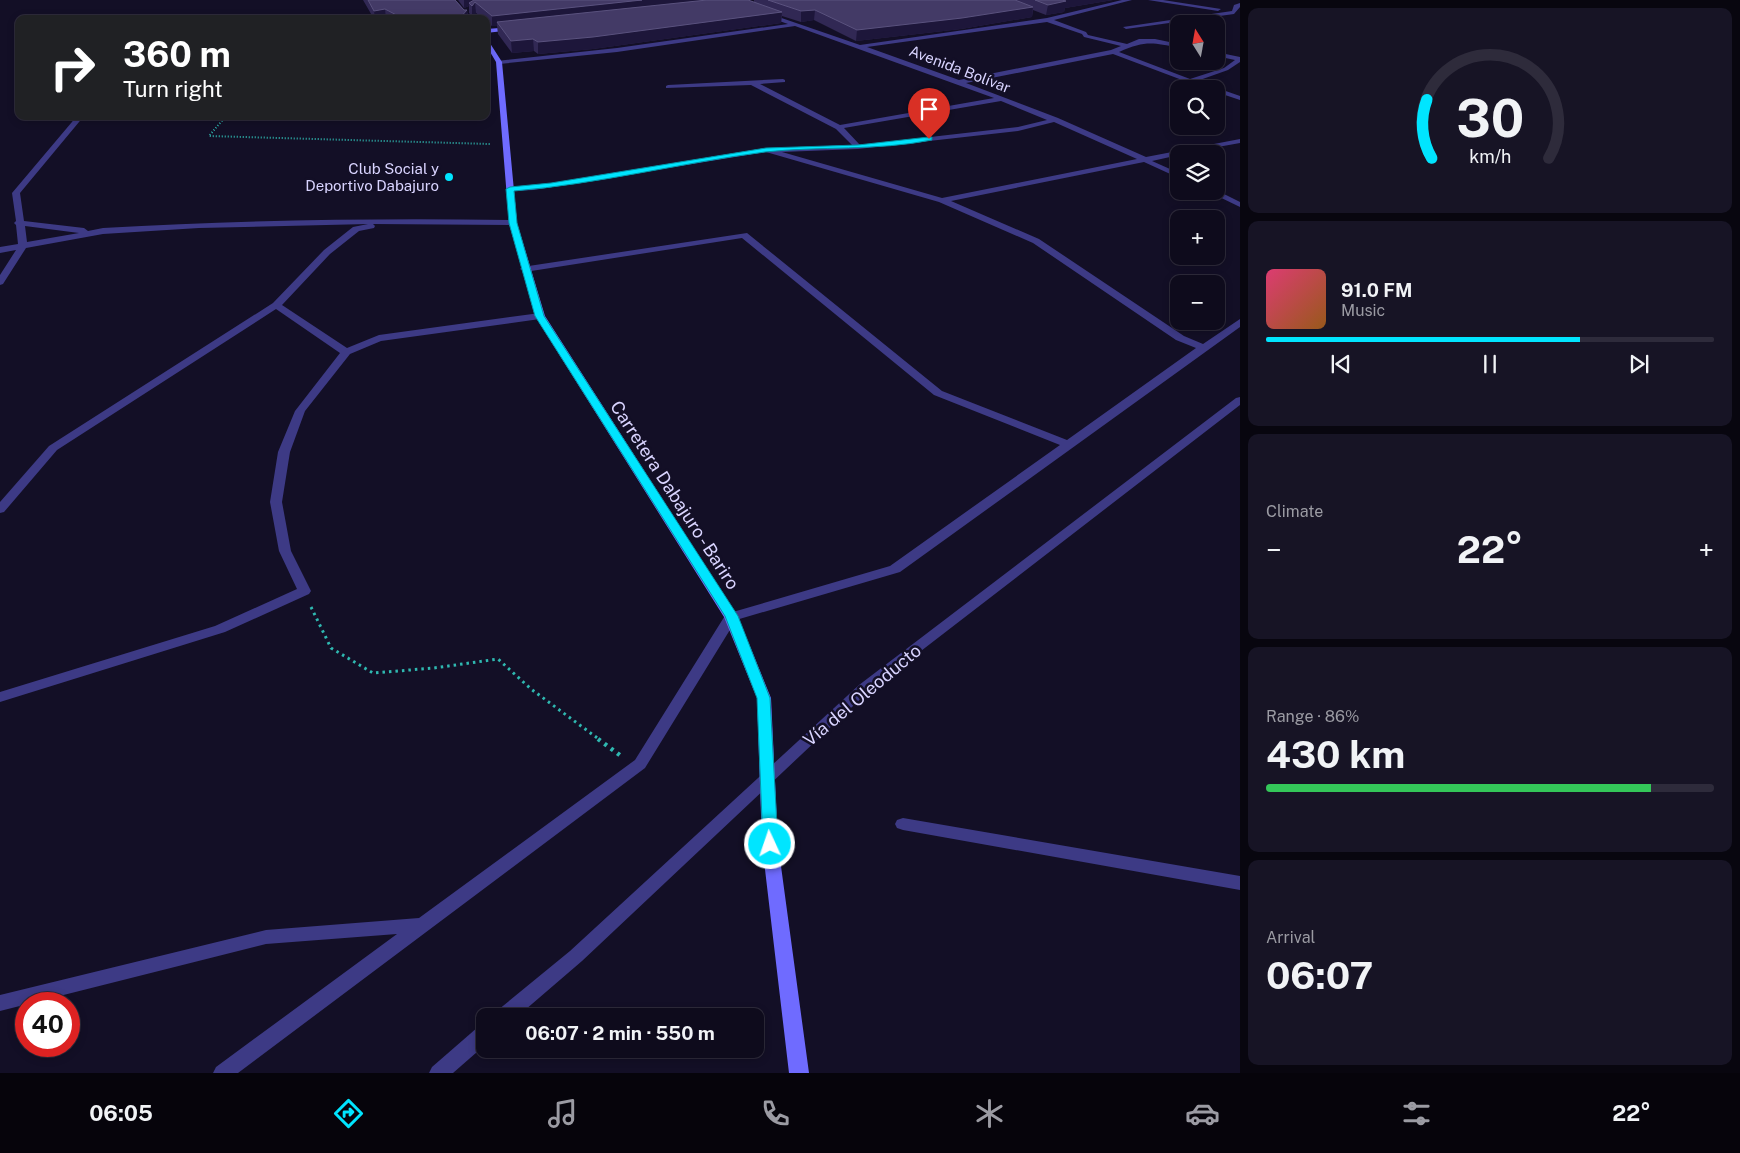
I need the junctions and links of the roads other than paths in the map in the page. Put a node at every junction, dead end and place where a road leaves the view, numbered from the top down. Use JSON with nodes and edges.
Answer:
{"nodes":[{"id":1,"x":452,"y":0,"type":"edge"},
{"id":2,"x":1128,"y":0,"type":"edge"},
{"id":3,"x":1151,"y":0,"type":"edge"},
{"id":4,"x":1230,"y":0,"type":"edge"},
{"id":5,"x":470,"y":9,"type":"dead end"},
{"id":6,"x":1237,"y":9,"type":"edge"},
{"id":7,"x":463,"y":12,"type":"junction"},
{"id":8,"x":763,"y":13,"type":"edge"},
{"id":9,"x":1030,"y":13,"type":"dead end"},
{"id":10,"x":466,"y":15,"type":"edge"},
{"id":11,"x":1047,"y":20,"type":"junction"},
{"id":12,"x":798,"y":25,"type":"junction"},
{"id":13,"x":521,"y":27,"type":"edge"},
{"id":14,"x":1126,"y":27,"type":"dead end"},
{"id":15,"x":490,"y":31,"type":"edge"},
{"id":16,"x":1170,"y":44,"type":"edge"},
{"id":17,"x":490,"y":46,"type":"edge"},
{"id":18,"x":859,"y":46,"type":"junction"},
{"id":19,"x":1127,"y":46,"type":"junction"},
{"id":20,"x":1113,"y":52,"type":"junction"},
{"id":21,"x":1225,"y":56,"type":"edge"},
{"id":22,"x":1240,"y":59,"type":"edge"},
{"id":23,"x":499,"y":62,"type":"junction"},
{"id":24,"x":1188,"y":80,"type":"edge"},
{"id":25,"x":1193,"y":80,"type":"edge"},
{"id":26,"x":784,"y":81,"type":"dead end"},
{"id":27,"x":959,"y":82,"type":"junction"},
{"id":28,"x":752,"y":83,"type":"junction"},
{"id":29,"x":668,"y":87,"type":"dead end"},
{"id":30,"x":1225,"y":93,"type":"edge"},
{"id":31,"x":1240,"y":98,"type":"edge"},
{"id":32,"x":1001,"y":99,"type":"junction"},
{"id":33,"x":78,"y":120,"type":"edge"},
{"id":34,"x":1055,"y":120,"type":"junction"},
{"id":35,"x":839,"y":127,"type":"junction"},
{"id":36,"x":1240,"y":140,"type":"edge"},
{"id":37,"x":858,"y":147,"type":"junction"},
{"id":38,"x":766,"y":150,"type":"junction"},
{"id":39,"x":1145,"y":160,"type":"junction"},
{"id":40,"x":1170,"y":172,"type":"edge"},
{"id":41,"x":510,"y":189,"type":"junction"},
{"id":42,"x":1225,"y":198,"type":"edge"},
{"id":43,"x":942,"y":200,"type":"junction"},
{"id":44,"x":1240,"y":206,"type":"edge"},
{"id":45,"x":392,"y":221,"type":"junction"},
{"id":46,"x":18,"y":222,"type":"junction"},
{"id":47,"x":513,"y":223,"type":"junction"},
{"id":48,"x":96,"y":232,"type":"junction"},
{"id":49,"x":23,"y":246,"type":"junction"},
{"id":50,"x":0,"y":250,"type":"edge"},
{"id":51,"x":525,"y":269,"type":"junction"},
{"id":52,"x":0,"y":282,"type":"edge"},
{"id":53,"x":276,"y":305,"type":"junction"},
{"id":54,"x":540,"y":316,"type":"junction"},
{"id":55,"x":1240,"y":322,"type":"edge"},
{"id":56,"x":1204,"y":348,"type":"junction"},
{"id":57,"x":346,"y":352,"type":"junction"},
{"id":58,"x":1240,"y":400,"type":"edge"},
{"id":59,"x":1069,"y":445,"type":"junction"},
{"id":60,"x":0,"y":509,"type":"edge"},
{"id":61,"x":732,"y":616,"type":"junction"},
{"id":62,"x":0,"y":696,"type":"edge"},
{"id":63,"x":767,"y":778,"type":"junction"},
{"id":64,"x":904,"y":824,"type":"dead end"},
{"id":65,"x":1240,"y":883,"type":"edge"},
{"id":66,"x":423,"y":925,"type":"junction"},
{"id":67,"x":0,"y":1002,"type":"edge"},
{"id":68,"x":514,"y":1008,"type":"edge"},
{"id":69,"x":476,"y":1041,"type":"edge"},
{"id":70,"x":223,"y":1073,"type":"edge"},
{"id":71,"x":439,"y":1073,"type":"edge"},
{"id":72,"x":799,"y":1073,"type":"edge"}],
"edges":[{"from":1,"to":7,"type":"street"},
{"from":2,"to":11,"type":"street"},
{"from":3,"to":6,"type":"street"},
{"from":4,"to":6,"type":"street"},
{"from":5,"to":7,"type":"street"},
{"from":6,"to":14,"type":"street"},
{"from":7,"to":10,"type":"street"},
{"from":8,"to":12,"type":"street","name":"Avenida Bolívar"},
{"from":9,"to":11,"type":"street"},
{"from":11,"to":18,"type":"street"},
{"from":11,"to":19,"type":"street"},
{"from":12,"to":18,"type":"street","name":"Avenida Bolívar"},
{"from":12,"to":23,"type":"street"},
{"from":13,"to":15,"type":"street"},
{"from":16,"to":19,"type":"street"},
{"from":17,"to":23,"type":"street","name":"Carretera Dabajuro - Bariro"},
{"from":18,"to":27,"type":"street","name":"Avenida Bolívar"},
{"from":19,"to":20,"type":"street"},
{"from":20,"to":24,"type":"street"},
{"from":20,"to":27,"type":"street"},
{"from":21,"to":22,"type":"street"},
{"from":22,"to":25,"type":"street"},
{"from":23,"to":41,"type":"street","name":"Carretera Dabajuro - Bariro"},
{"from":26,"to":28,"type":"street"},
{"from":27,"to":32,"type":"street","name":"Avenida Bolívar"},
{"from":28,"to":29,"type":"street"},
{"from":28,"to":35,"type":"street"},
{"from":30,"to":31,"type":"street"},
{"from":32,"to":34,"type":"street","name":"Avenida Bolívar"},
{"from":32,"to":35,"type":"street"},
{"from":33,"to":46,"type":"street"},
{"from":34,"to":37,"type":"street"},
{"from":34,"to":39,"type":"street","name":"Avenida Bolívar"},
{"from":35,"to":37,"type":"street"},
{"from":36,"to":39,"type":"street"},
{"from":37,"to":38,"type":"street"},
{"from":38,"to":41,"type":"street"},
{"from":38,"to":43,"type":"street"},
{"from":39,"to":40,"type":"street","name":"Avenida Bolívar"},
{"from":39,"to":43,"type":"street"},
{"from":41,"to":47,"type":"street","name":"Carretera Dabajuro - Bariro"},
{"from":42,"to":44,"type":"street"},
{"from":43,"to":56,"type":"street"},
{"from":45,"to":47,"type":"street"},
{"from":45,"to":48,"type":"street"},
{"from":45,"to":53,"type":"street"},
{"from":46,"to":48,"type":"street"},
{"from":46,"to":49,"type":"street"},
{"from":47,"to":51,"type":"street","name":"Carretera Dabajuro - Bariro"},
{"from":48,"to":49,"type":"street"},
{"from":49,"to":50,"type":"street"},
{"from":49,"to":52,"type":"street"},
{"from":51,"to":54,"type":"street","name":"Carretera Dabajuro - Bariro"},
{"from":51,"to":59,"type":"street"},
{"from":53,"to":57,"type":"street"},
{"from":53,"to":60,"type":"street"},
{"from":54,"to":57,"type":"street"},
{"from":54,"to":61,"type":"street","name":"Carretera Dabajuro - Bariro"},
{"from":55,"to":56,"type":"street"},
{"from":56,"to":59,"type":"street"},
{"from":57,"to":62,"type":"street"},
{"from":58,"to":63,"type":"street","name":"Vía del Oleoducto"},
{"from":59,"to":61,"type":"street"},
{"from":61,"to":63,"type":"street","name":"Carretera Dabajuro - Bariro"},
{"from":61,"to":66,"type":"street"},
{"from":63,"to":68,"type":"street","name":"Vía del Oleoducto"},
{"from":63,"to":72,"type":"street","name":"Carretera Dabajuro - Bariro"},
{"from":64,"to":65,"type":"street"},
{"from":66,"to":67,"type":"street"},
{"from":66,"to":70,"type":"street"},
{"from":69,"to":71,"type":"street"}]}
